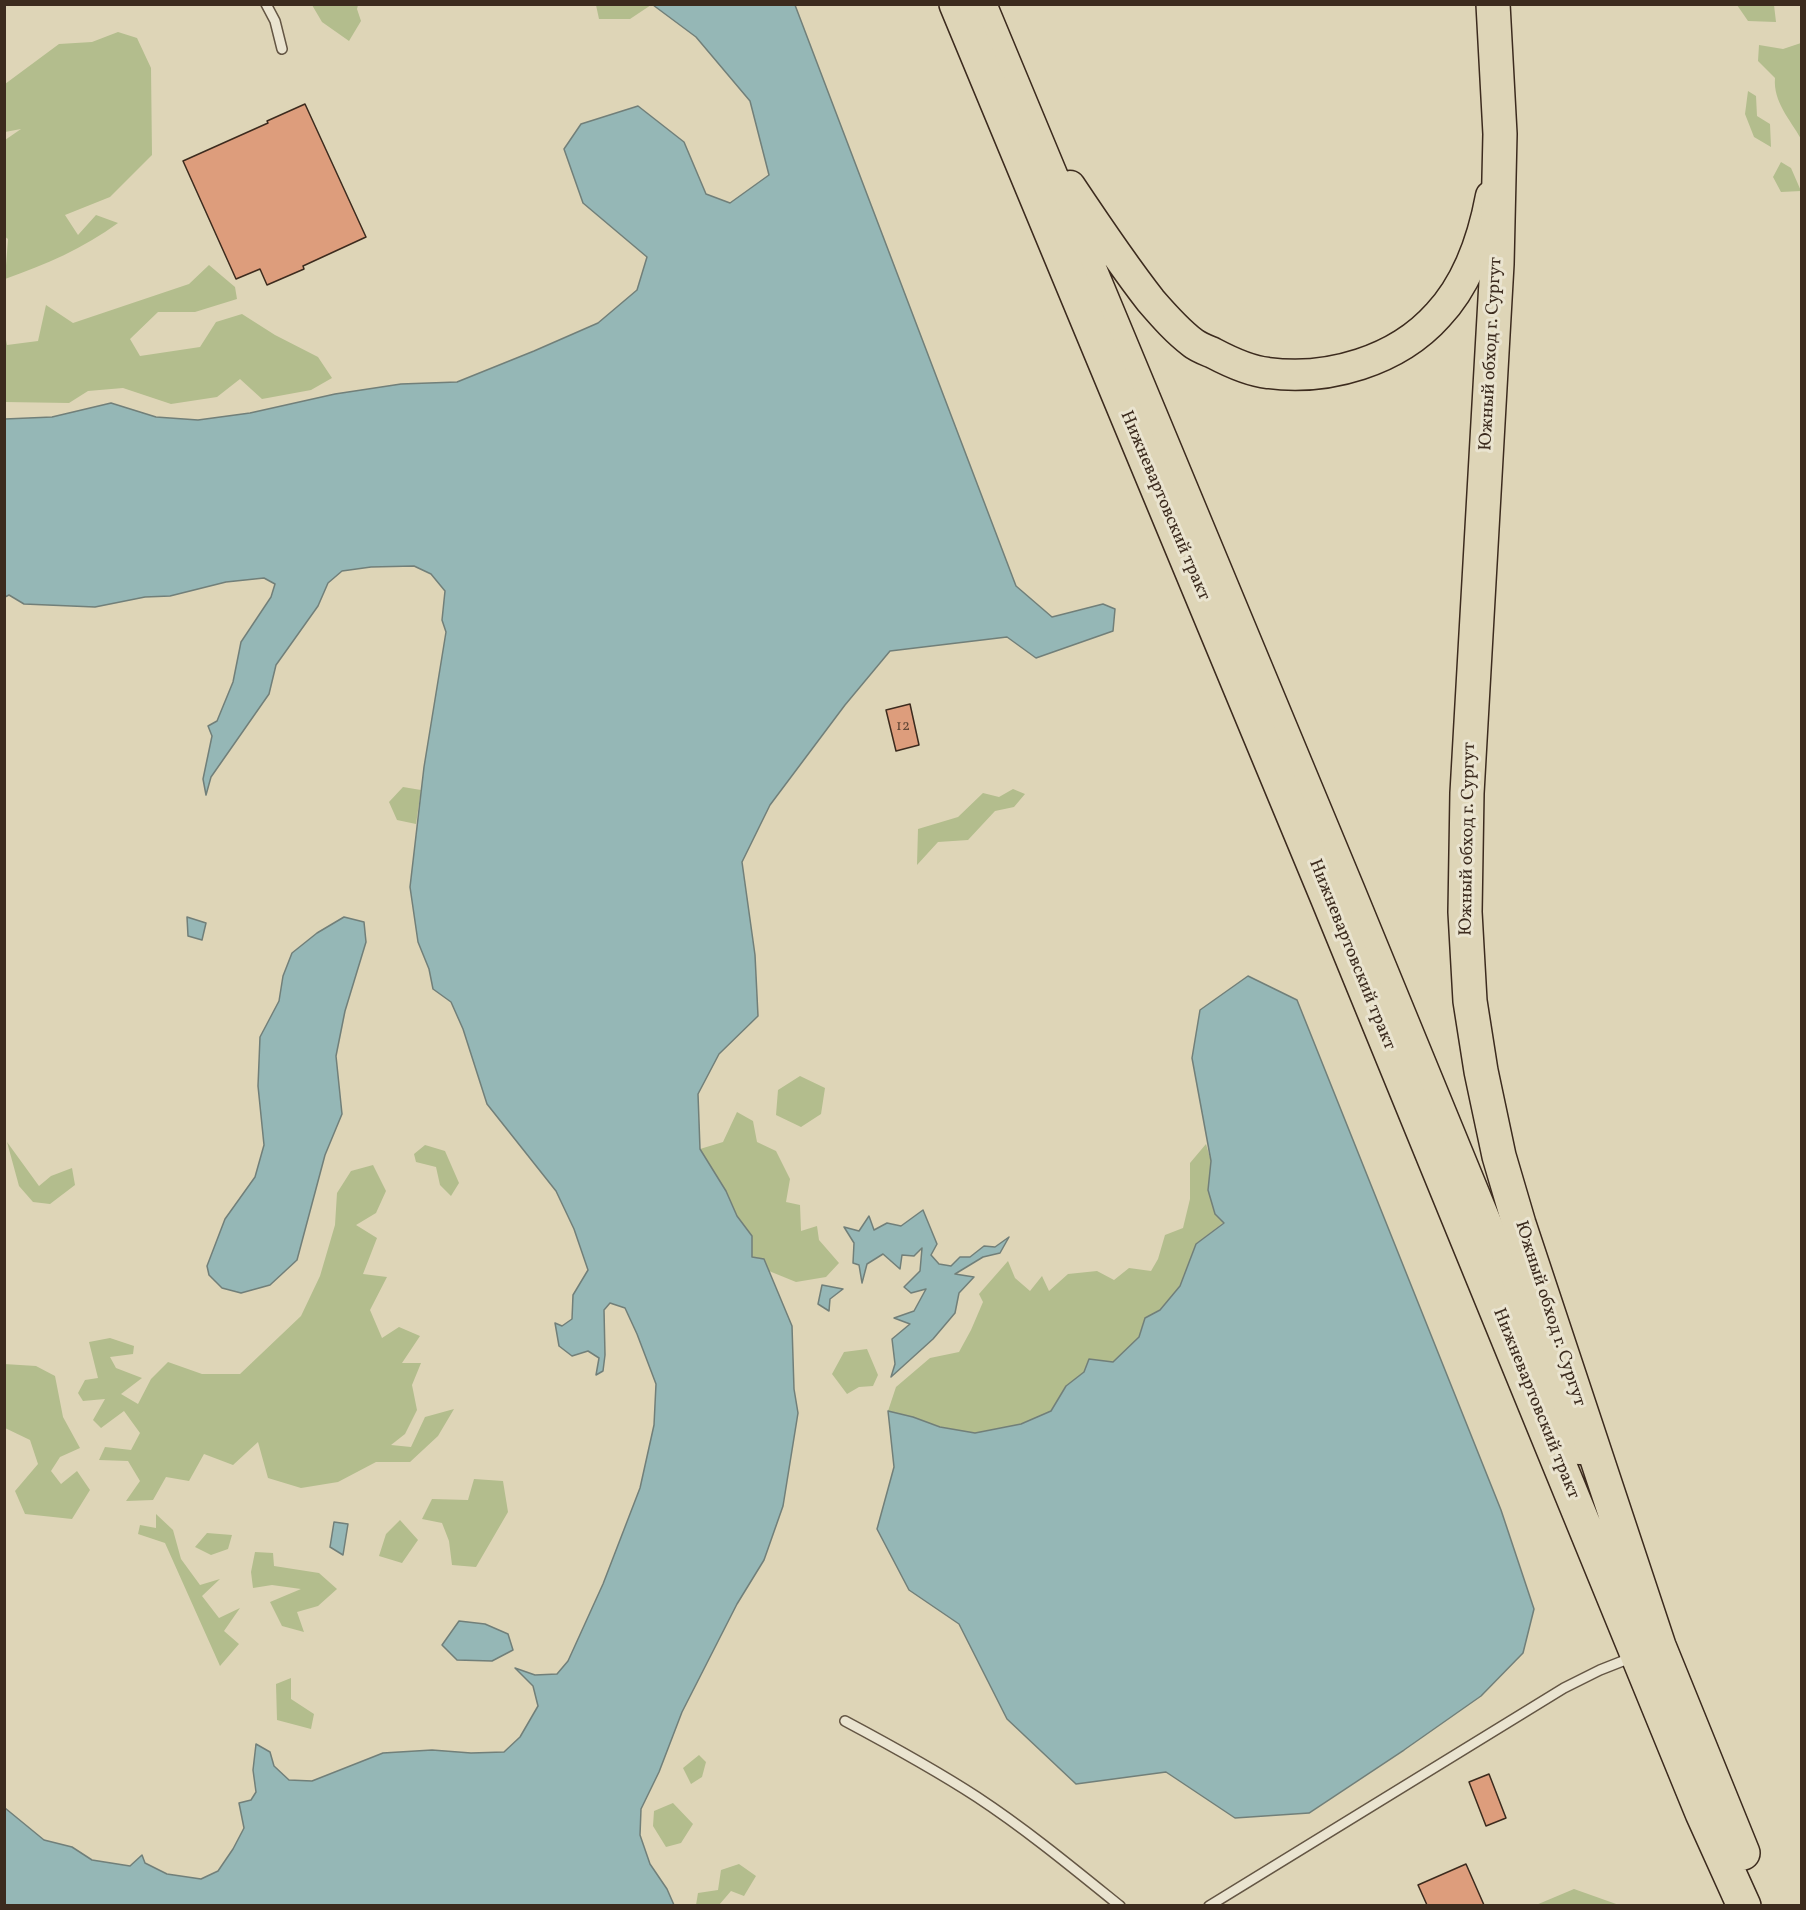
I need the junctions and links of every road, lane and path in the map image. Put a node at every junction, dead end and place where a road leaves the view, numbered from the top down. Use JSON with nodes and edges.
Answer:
{"nodes":[{"id":1,"x":266,"y":4,"type":"edge"},
{"id":2,"x":956,"y":4,"type":"edge"},
{"id":3,"x":981,"y":4,"type":"edge"},
{"id":4,"x":1493,"y":4,"type":"edge"},
{"id":5,"x":282,"y":49,"type":"dead end"},
{"id":6,"x":1008,"y":71,"type":"junction"},
{"id":7,"x":1500,"y":134,"type":"junction"},
{"id":8,"x":1649,"y":1651,"type":"junction"},
{"id":9,"x":845,"y":1721,"type":"dead end"},
{"id":10,"x":1120,"y":1905,"type":"edge"},
{"id":11,"x":1209,"y":1905,"type":"edge"},
{"id":12,"x":1744,"y":1905,"type":"edge"},
{"id":13,"x":1764,"y":1905,"type":"edge"}],
"edges":[{"from":1,"to":5,"type":"lane"},
{"from":2,"to":8,"type":"highway","name":"Нижневартовский тракт"},
{"from":3,"to":6,"type":"main road","name":"Нижневартовский тракт"},
{"from":4,"to":7,"type":"highway","name":"Южный обход г. Сургут"},
{"from":6,"to":7,"type":"main road"},
{"from":6,"to":8,"type":"main road","name":"Нижневартовский тракт"},
{"from":7,"to":8,"type":"highway","name":"Южный обход г. Сургут"},
{"from":8,"to":11,"type":"lane"},
{"from":8,"to":12,"type":"highway","name":"Нижневартовский тракт"},
{"from":8,"to":13,"type":"highway","name":"Нижневартовский тракт"},
{"from":9,"to":10,"type":"lane"}]}
